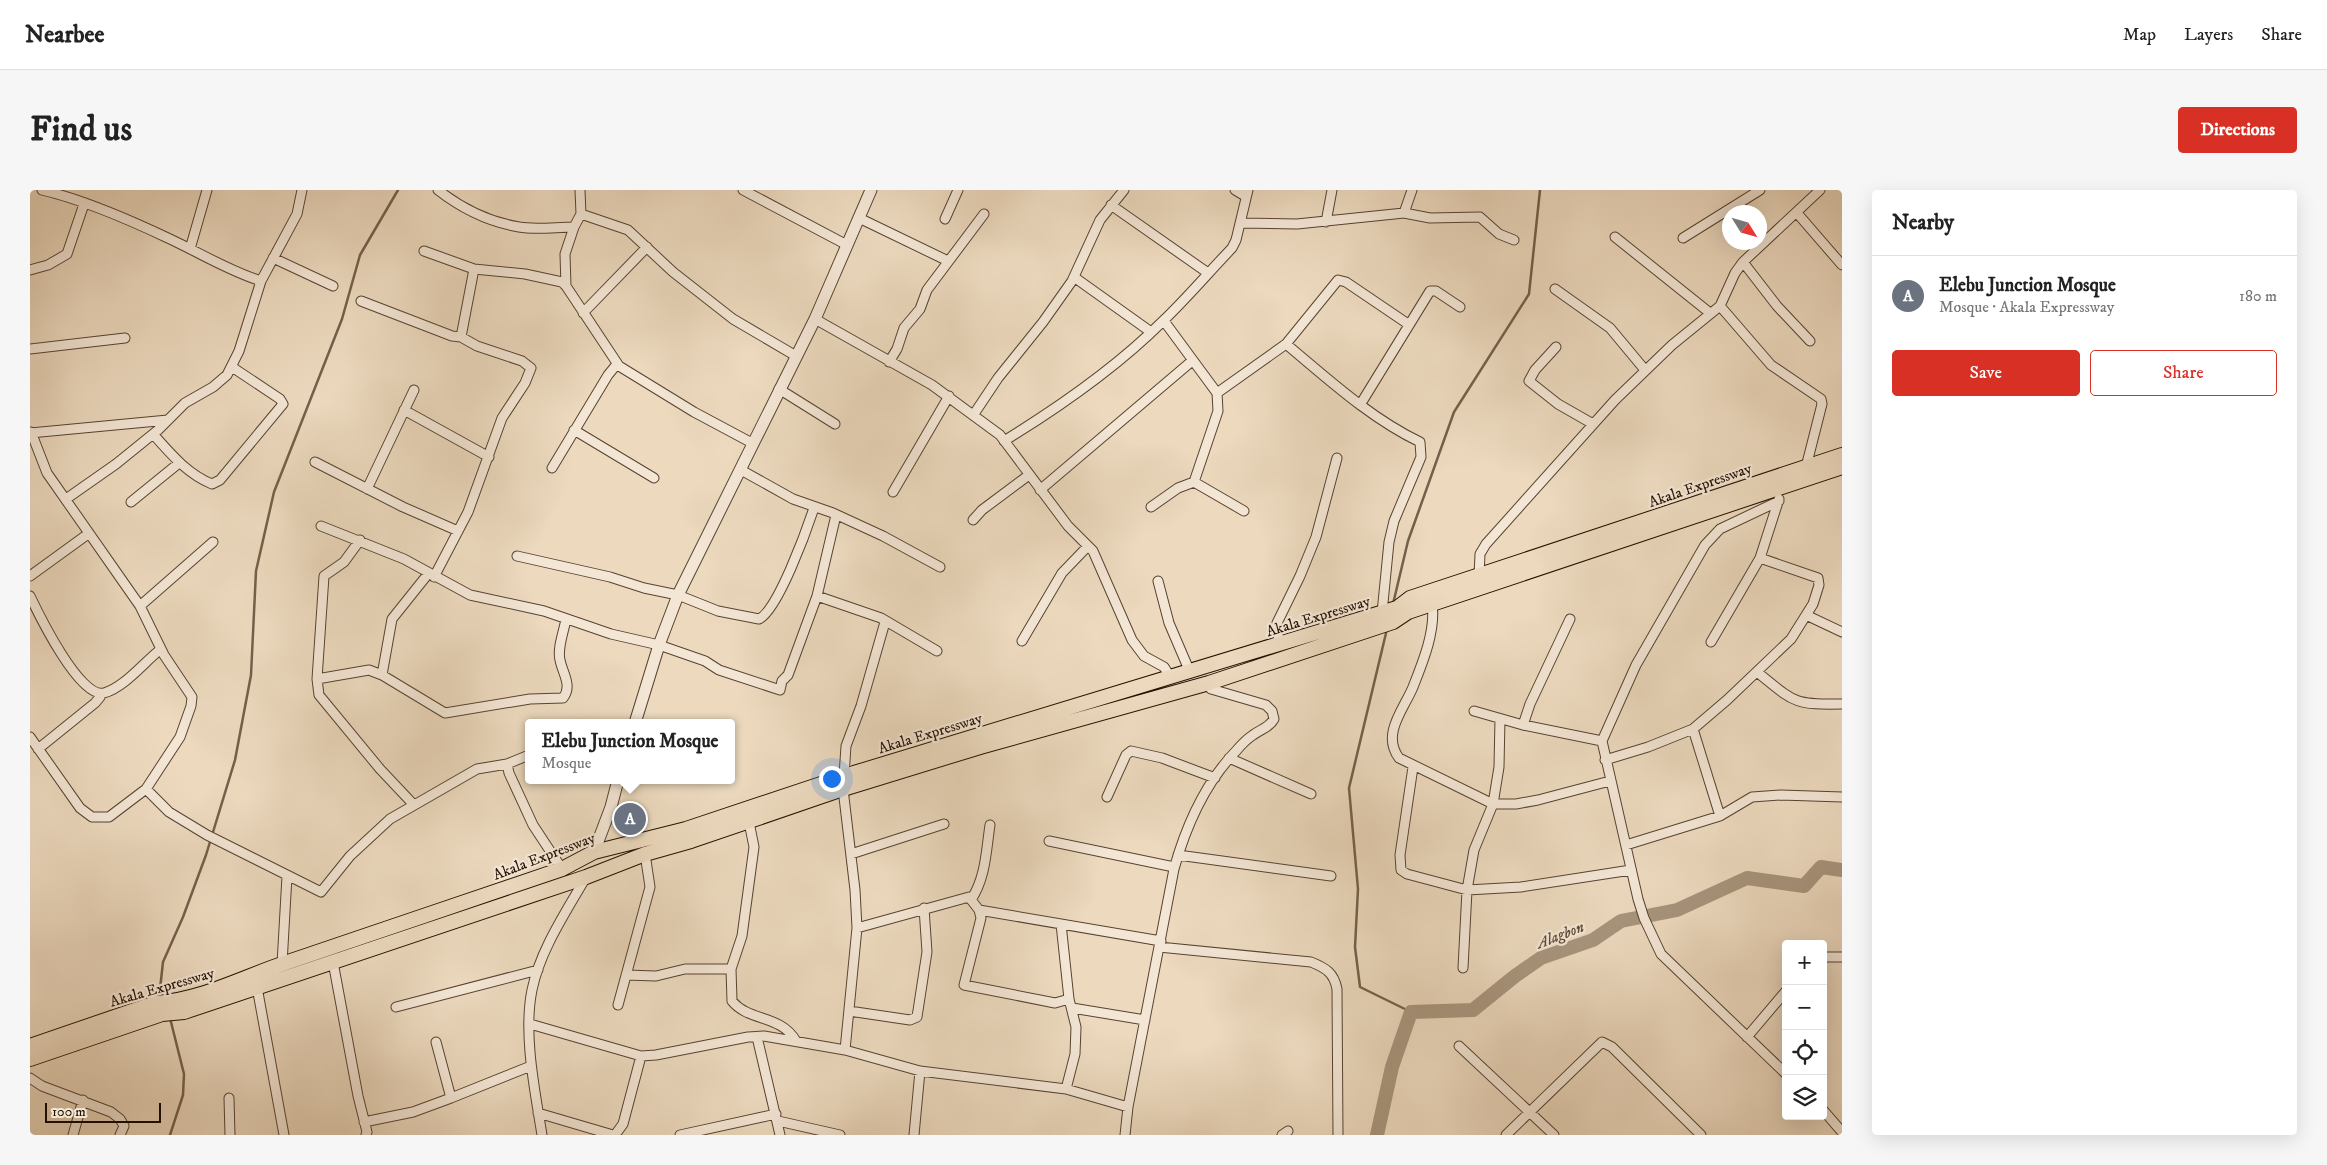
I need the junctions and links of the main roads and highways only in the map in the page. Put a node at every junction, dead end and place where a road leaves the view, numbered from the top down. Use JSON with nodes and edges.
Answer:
{"nodes":[{"id":1,"x":1842,"y":455,"type":"edge"},
{"id":2,"x":1842,"y":467,"type":"edge"},
{"id":3,"x":1690,"y":512,"type":"junction"},
{"id":4,"x":1535,"y":564,"type":"junction"},
{"id":5,"x":1409,"y":605,"type":"junction"},
{"id":6,"x":1126,"y":690,"type":"junction"},
{"id":7,"x":1129,"y":705,"type":"junction"},
{"id":8,"x":843,"y":782,"type":"junction"},
{"id":9,"x":689,"y":835,"type":"junction"},
{"id":10,"x":180,"y":1007,"type":"junction"},
{"id":11,"x":31,"y":1047,"type":"edge"}],
"edges":[{"from":1,"to":3,"type":"main road","name":"Akala Expressway"},
{"from":2,"to":3,"type":"main road","name":"Akala Expressway"},
{"from":3,"to":4,"type":"main road","name":"Akala Expressway"},
{"from":4,"to":5,"type":"main road","name":"Akala Expressway"},
{"from":4,"to":5,"type":"main road","name":"Akala Expressway"},
{"from":5,"to":6,"type":"main road","name":"Akala Expressway"},
{"from":5,"to":7,"type":"main road","name":"Akala Expressway"},
{"from":6,"to":7,"type":"main road"},
{"from":6,"to":8,"type":"main road","name":"Akala Expressway"},
{"from":7,"to":8,"type":"main road","name":"Akala Expressway"},
{"from":8,"to":9,"type":"main road","name":"Akala Expressway"},
{"from":8,"to":9,"type":"main road","name":"Akala Expressway"},
{"from":9,"to":10,"type":"main road","name":"Akala Expressway"},
{"from":9,"to":10,"type":"main road","name":"Akala Expressway"},
{"from":10,"to":11,"type":"main road","name":"Akala Expressway"}]}
